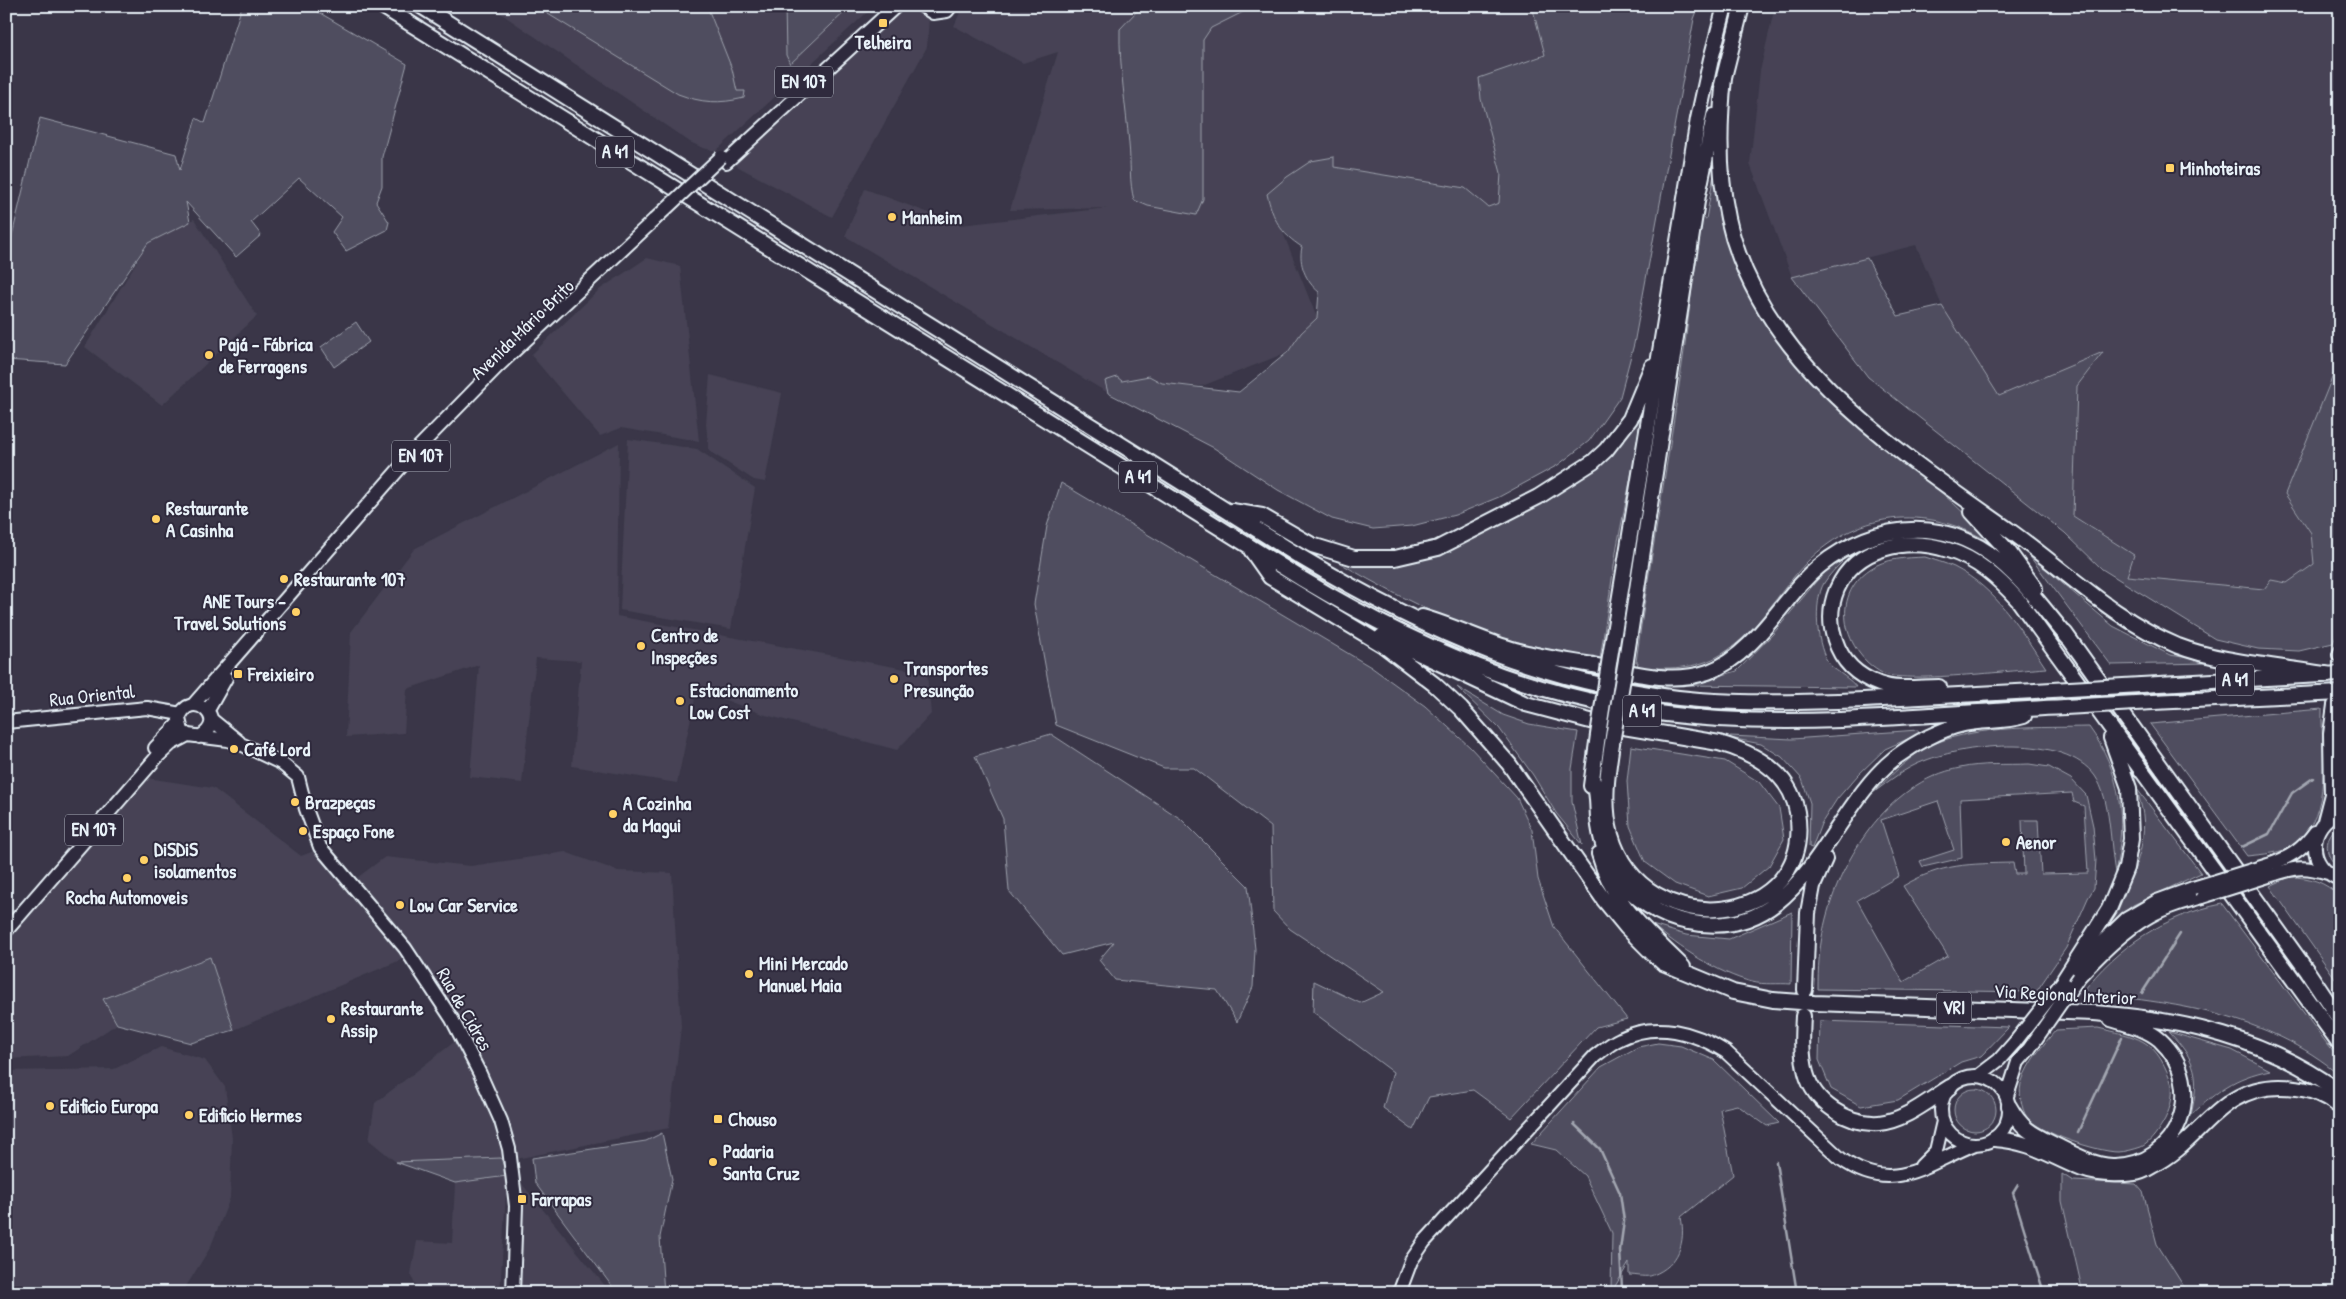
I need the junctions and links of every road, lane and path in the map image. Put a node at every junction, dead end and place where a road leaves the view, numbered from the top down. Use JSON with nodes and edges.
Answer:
{"nodes":[{"id":1,"x":382,"y":6,"type":"edge"},
{"id":2,"x":421,"y":6,"type":"edge"},
{"id":3,"x":896,"y":6,"type":"edge"},
{"id":4,"x":922,"y":6,"type":"edge"},
{"id":5,"x":951,"y":6,"type":"edge"},
{"id":6,"x":1725,"y":6,"type":"edge"},
{"id":7,"x":1742,"y":6,"type":"edge"},
{"id":8,"x":886,"y":11,"type":"edge"},
{"id":9,"x":1724,"y":78,"type":"junction"},
{"id":10,"x":657,"y":222,"type":"junction"},
{"id":11,"x":1662,"y":338,"type":"junction"},
{"id":12,"x":1951,"y":490,"type":"junction"},
{"id":13,"x":1226,"y":510,"type":"junction"},
{"id":14,"x":1248,"y":545,"type":"junction"},
{"id":15,"x":1262,"y":554,"type":"junction"},
{"id":16,"x":1381,"y":604,"type":"junction"},
{"id":17,"x":2069,"y":640,"type":"junction"},
{"id":18,"x":2334,"y":675,"type":"edge"},
{"id":19,"x":2052,"y":690,"type":"junction"},
{"id":20,"x":2337,"y":699,"type":"edge"},
{"id":21,"x":193,"y":705,"type":"junction"},
{"id":22,"x":2060,"y":707,"type":"junction"},
{"id":23,"x":210,"y":715,"type":"junction"},
{"id":24,"x":180,"y":719,"type":"junction"},
{"id":25,"x":2104,"y":721,"type":"junction"},
{"id":26,"x":6,"y":722,"type":"edge"},
{"id":27,"x":194,"y":736,"type":"junction"},
{"id":28,"x":243,"y":745,"type":"junction"},
{"id":29,"x":2331,"y":768,"type":"junction"},
{"id":30,"x":1592,"y":778,"type":"junction"},
{"id":31,"x":2340,"y":791,"type":"edge"},
{"id":32,"x":2340,"y":812,"type":"edge"},
{"id":33,"x":1844,"y":818,"type":"junction"},
{"id":34,"x":2321,"y":825,"type":"junction"},
{"id":35,"x":2272,"y":869,"type":"junction"},
{"id":36,"x":2328,"y":873,"type":"junction"},
{"id":37,"x":2340,"y":879,"type":"edge"},
{"id":38,"x":2198,"y":893,"type":"junction"},
{"id":39,"x":6,"y":919,"type":"edge"},
{"id":40,"x":6,"y":931,"type":"edge"},
{"id":41,"x":1687,"y":972,"type":"junction"},
{"id":42,"x":2308,"y":972,"type":"junction"},
{"id":43,"x":2062,"y":981,"type":"junction"},
{"id":44,"x":1805,"y":990,"type":"dead end"},
{"id":45,"x":2340,"y":1009,"type":"edge"},
{"id":46,"x":2094,"y":1013,"type":"junction"},
{"id":47,"x":1803,"y":1016,"type":"dead end"},
{"id":48,"x":2340,"y":1020,"type":"edge"},
{"id":49,"x":2340,"y":1044,"type":"edge"},
{"id":50,"x":1978,"y":1076,"type":"junction"},
{"id":51,"x":1950,"y":1087,"type":"junction"},
{"id":52,"x":2340,"y":1092,"type":"edge"},
{"id":53,"x":2008,"y":1101,"type":"junction"},
{"id":54,"x":2340,"y":1106,"type":"edge"},
{"id":55,"x":1943,"y":1121,"type":"junction"},
{"id":56,"x":1994,"y":1139,"type":"junction"},
{"id":57,"x":1975,"y":1144,"type":"junction"},
{"id":58,"x":1914,"y":1173,"type":"junction"},
{"id":59,"x":513,"y":1293,"type":"edge"},
{"id":60,"x":1398,"y":1293,"type":"edge"}],
"edges":[{"from":1,"to":14,"type":"highway","number":"A 41"},
{"from":2,"to":13,"type":"highway","number":"A 41"},
{"from":3,"to":8,"type":"main road","name":"Avenida Mário Brito"},
{"from":4,"to":5,"type":"main road"},
{"from":6,"to":11,"type":"highway"},
{"from":7,"to":9,"type":"highway"},
{"from":8,"to":10,"type":"main road","name":"Avenida Mário Brito","number":"EN 107","bridge":true},
{"from":9,"to":12,"type":"highway"},
{"from":9,"to":15,"type":"highway","bridge":true},
{"from":10,"to":21,"type":"main road","name":"Avenida Mário Brito","number":"EN 107"},
{"from":10,"to":23,"type":"main road","name":"Avenida Mário Brito","number":"EN 107"},
{"from":11,"to":13,"type":"highway"},
{"from":11,"to":30,"type":"highway","bridge":true},
{"from":12,"to":17,"type":"highway"},
{"from":12,"to":18,"type":"highway"},
{"from":13,"to":16,"type":"highway","number":"A 41"},
{"from":14,"to":15,"type":"highway","number":"A 41"},
{"from":14,"to":41,"type":"highway","name":"Via Regional Interior"},
{"from":15,"to":22,"type":"highway","number":"A 41"},
{"from":16,"to":17,"type":"highway"},
{"from":16,"to":19,"type":"highway","number":"A 41"},
{"from":17,"to":42,"type":"highway"},
{"from":18,"to":19,"type":"highway","number":"A 41","bridge":true},
{"from":19,"to":25,"type":"highway"},
{"from":20,"to":22,"type":"highway","number":"A 41","bridge":true},
{"from":20,"to":29,"type":"main road"},
{"from":21,"to":23,"type":"main road"},
{"from":21,"to":24,"type":"main road"},
{"from":22,"to":33,"type":"highway"},
{"from":23,"to":27,"type":"main road"},
{"from":23,"to":28,"type":"main road"},
{"from":24,"to":26,"type":"main road","name":"Rua Oriental"},
{"from":24,"to":27,"type":"main road"},
{"from":24,"to":39,"type":"main road","number":"EN 107"},
{"from":25,"to":43,"type":"highway"},
{"from":25,"to":49,"type":"highway"},
{"from":27,"to":28,"type":"main road"},
{"from":27,"to":40,"type":"main road","number":"EN 107"},
{"from":28,"to":59,"type":"main road","name":"Rua de Cidres"},
{"from":29,"to":31,"type":"main road"},
{"from":29,"to":34,"type":"main road"},
{"from":30,"to":33,"type":"highway"},
{"from":30,"to":41,"type":"highway"},
{"from":32,"to":34,"type":"main road"},
{"from":33,"to":44,"type":"highway"},
{"from":34,"to":35,"type":"main road"},
{"from":34,"to":36,"type":"main road"},
{"from":35,"to":36,"type":"main road"},
{"from":35,"to":38,"type":"main road","bridge":true},
{"from":36,"to":37,"type":"main road"},
{"from":38,"to":43,"type":"main road"},
{"from":38,"to":53,"type":"main road","bridge":true},
{"from":41,"to":46,"type":"highway","name":"Via Regional Interior","number":"VRI"},
{"from":42,"to":45,"type":"highway"},
{"from":42,"to":48,"type":"highway"},
{"from":43,"to":50,"type":"main road","bridge":true},
{"from":46,"to":52,"type":"highway","name":"Via Regional Interior","number":"VRI"},
{"from":46,"to":53,"type":"highway"},
{"from":47,"to":51,"type":"highway"},
{"from":50,"to":51,"type":"main road"},
{"from":50,"to":53,"type":"main road"},
{"from":51,"to":55,"type":"main road"},
{"from":53,"to":56,"type":"main road"},
{"from":54,"to":56,"type":"highway"},
{"from":55,"to":57,"type":"main road"},
{"from":55,"to":58,"type":"main road"},
{"from":56,"to":57,"type":"main road"},
{"from":57,"to":58,"type":"main road"},
{"from":58,"to":60,"type":"main road"}]}
